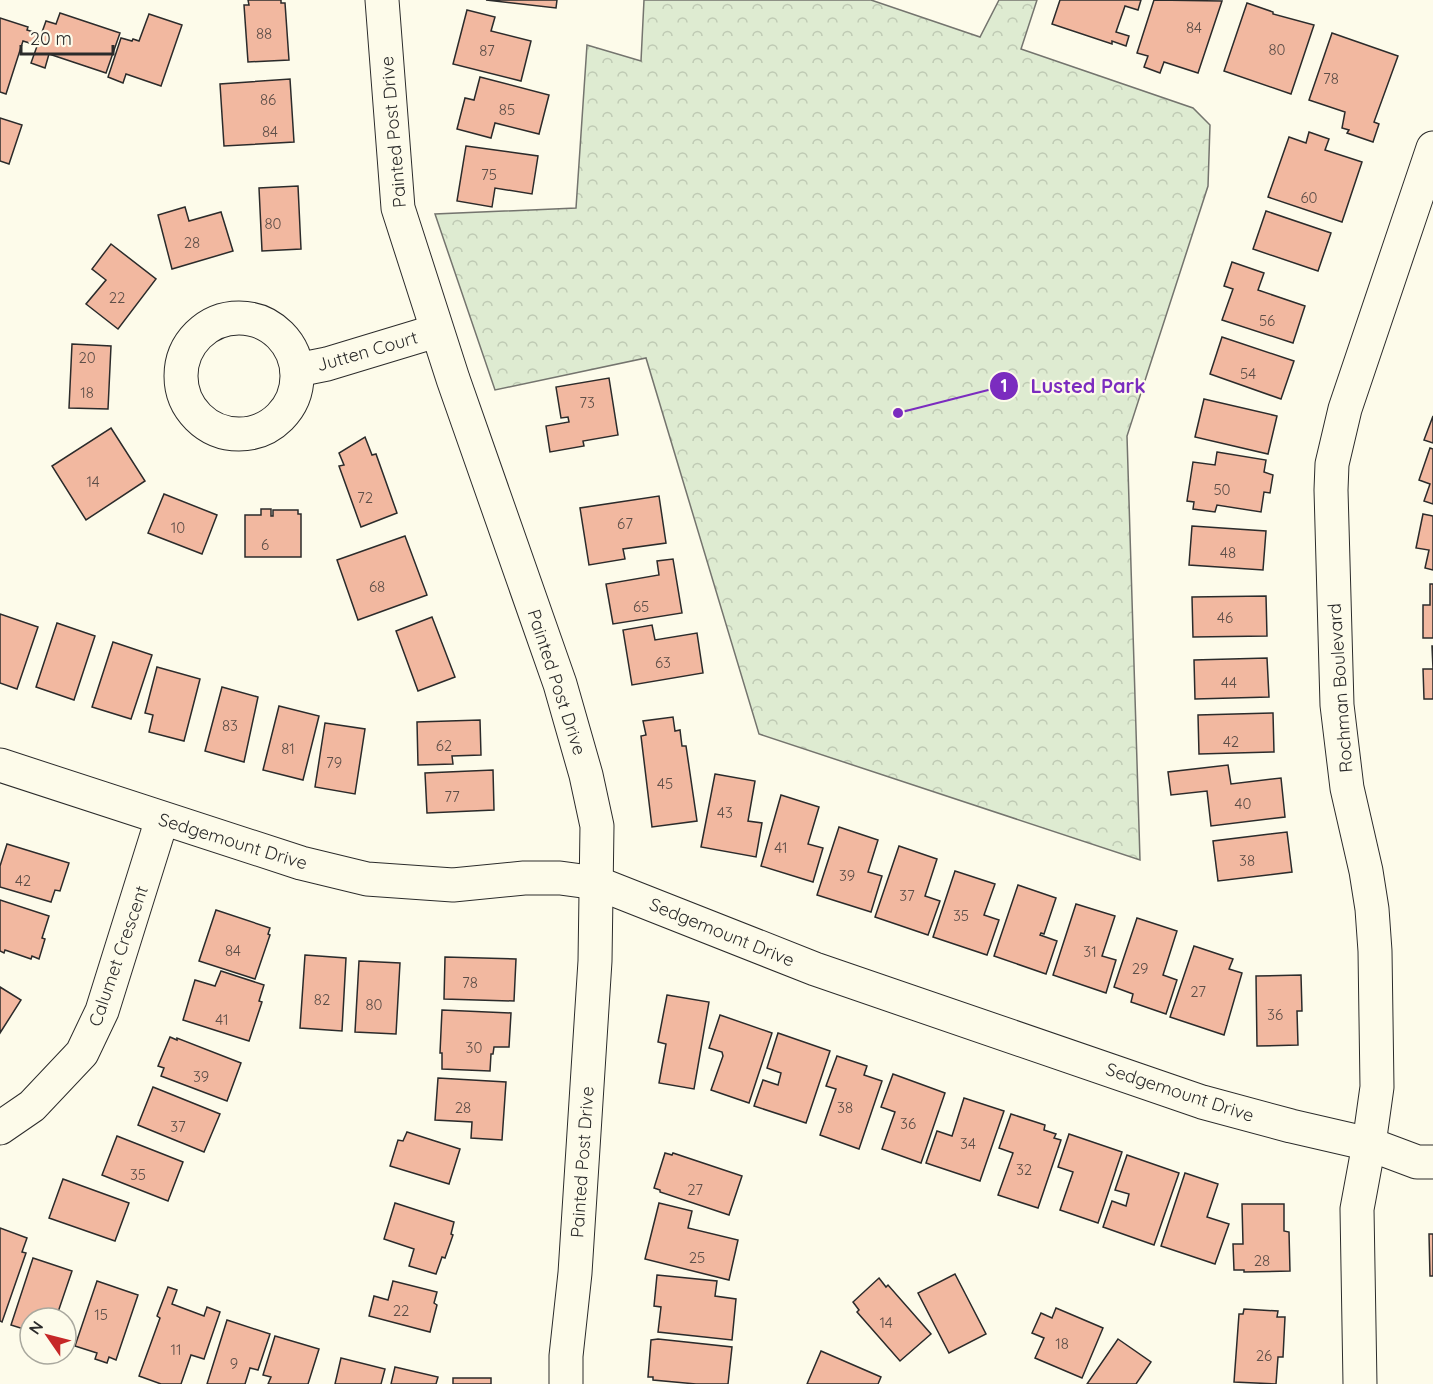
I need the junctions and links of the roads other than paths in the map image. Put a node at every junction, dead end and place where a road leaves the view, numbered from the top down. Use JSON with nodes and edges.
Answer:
{"nodes":[{"id":1,"x":382,"y":0,"type":"edge"},
{"id":2,"x":1433,"y":148,"type":"edge"},
{"id":3,"x":436,"y":331,"type":"junction"},
{"id":4,"x":297,"y":370,"type":"dead end"},
{"id":5,"x":0,"y":765,"type":"edge"},
{"id":6,"x":162,"y":819,"type":"junction"},
{"id":7,"x":597,"y":883,"type":"junction"},
{"id":8,"x":0,"y":1128,"type":"edge"},
{"id":9,"x":1369,"y":1144,"type":"junction"},
{"id":10,"x":1433,"y":1162,"type":"edge"},
{"id":11,"x":566,"y":1384,"type":"edge"},
{"id":12,"x":1360,"y":1384,"type":"edge"}],
"edges":[{"from":1,"to":3,"type":"street","name":"Painted Post Drive"},
{"from":2,"to":9,"type":"street","name":"Rochman Boulevard"},
{"from":3,"to":4,"type":"street","name":"Jutten Court"},
{"from":3,"to":7,"type":"street","name":"Painted Post Drive"},
{"from":5,"to":6,"type":"street","name":"Sedgemount Drive"},
{"from":6,"to":7,"type":"street","name":"Sedgemount Drive"},
{"from":6,"to":8,"type":"street","name":"Calumet Crescent"},
{"from":7,"to":9,"type":"street","name":"Sedgemount Drive"},
{"from":7,"to":11,"type":"street","name":"Painted Post Drive"},
{"from":9,"to":10,"type":"street","name":"Sedgemount Drive"},
{"from":9,"to":12,"type":"street","name":"Rochman Boulevard"}]}
